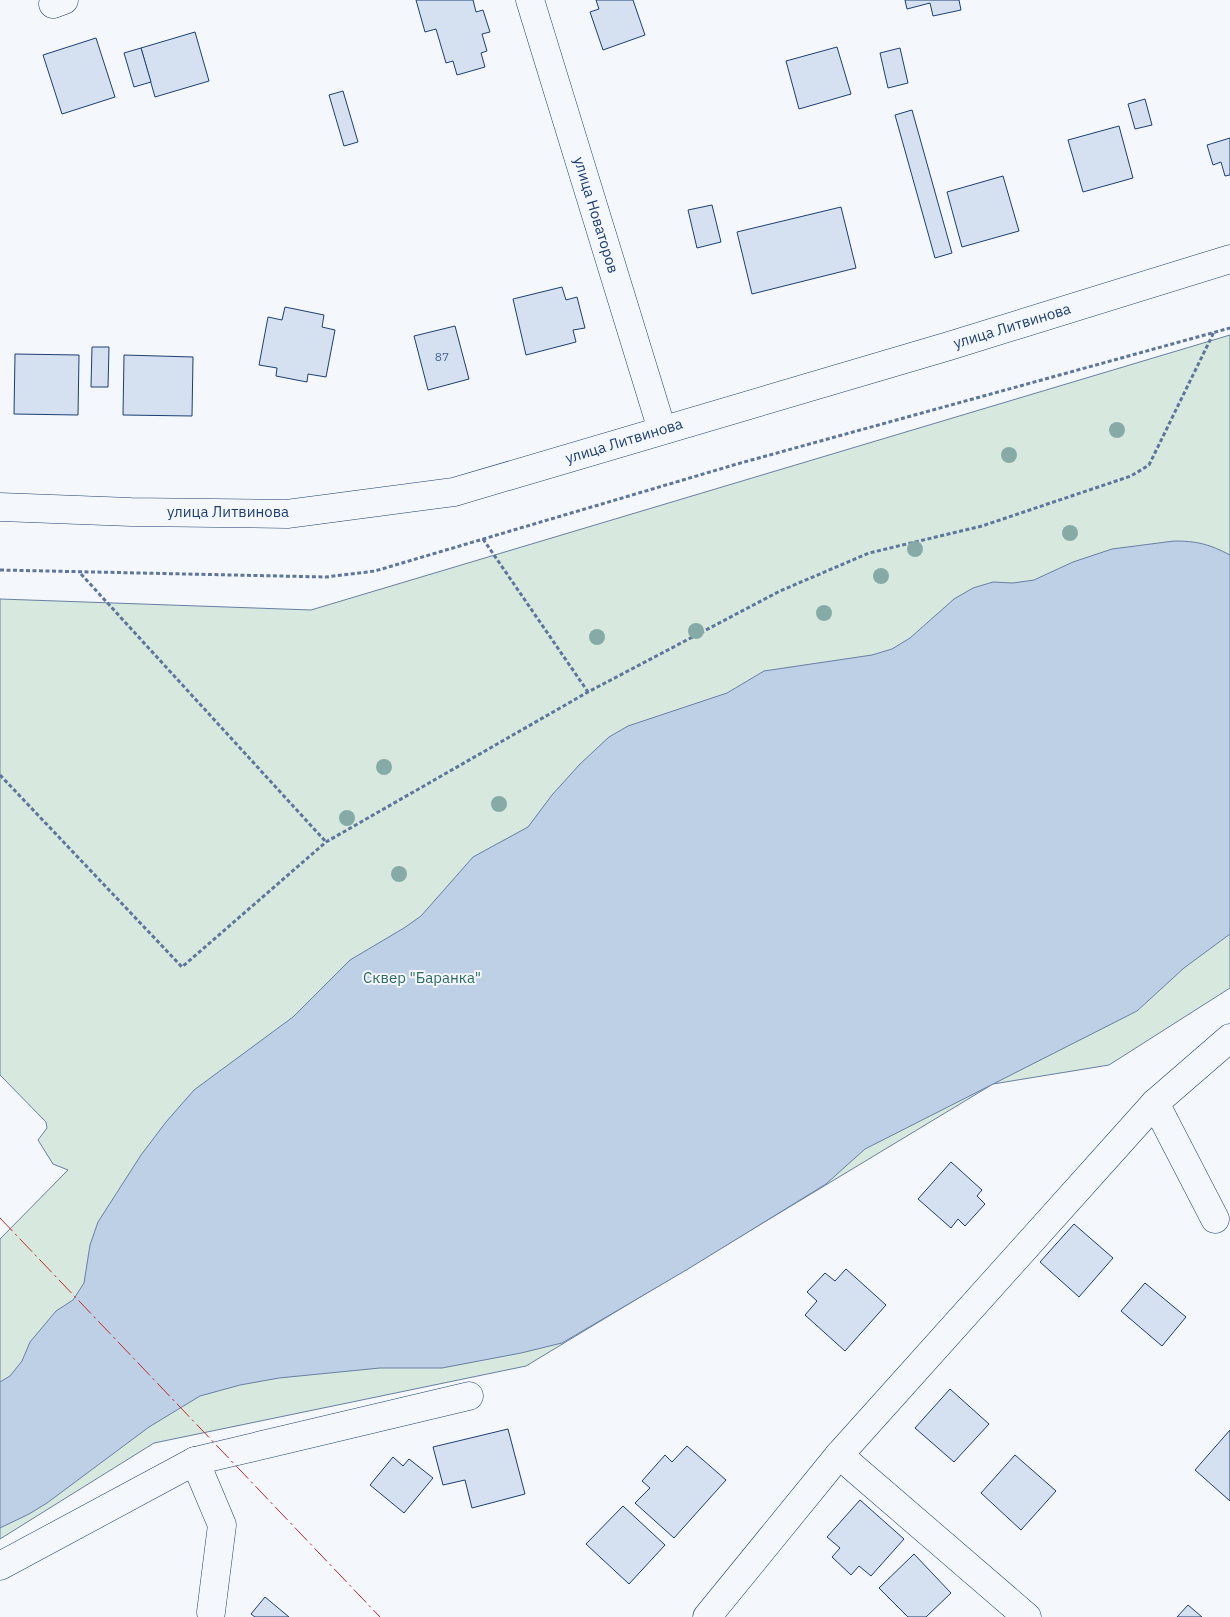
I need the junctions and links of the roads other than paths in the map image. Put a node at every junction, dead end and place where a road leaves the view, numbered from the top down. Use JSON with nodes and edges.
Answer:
{"nodes":[{"id":1,"x":530,"y":0,"type":"edge"},
{"id":2,"x":1230,"y":259,"type":"edge"},
{"id":3,"x":662,"y":430,"type":"junction"},
{"id":4,"x":0,"y":507,"type":"edge"},
{"id":5,"x":1230,"y":1038,"type":"edge"},
{"id":6,"x":1155,"y":1103,"type":"junction"},
{"id":7,"x":1215,"y":1219,"type":"dead end"},
{"id":8,"x":469,"y":1396,"type":"dead end"},
{"id":9,"x":839,"y":1455,"type":"junction"},
{"id":10,"x":195,"y":1461,"type":"junction"},
{"id":11,"x":0,"y":1566,"type":"edge"},
{"id":12,"x":211,"y":1612,"type":"dead end"},
{"id":13,"x":707,"y":1617,"type":"edge"},
{"id":14,"x":1027,"y":1617,"type":"edge"}],
"edges":[{"from":1,"to":3,"type":"street","name":"улица Новаторов"},
{"from":2,"to":3,"type":"street","name":"улица Литвинова"},
{"from":3,"to":4,"type":"street","name":"улица Литвинова"},
{"from":5,"to":6,"type":"street"},
{"from":6,"to":7,"type":"street"},
{"from":6,"to":9,"type":"street"},
{"from":8,"to":10,"type":"street"},
{"from":9,"to":13,"type":"street"},
{"from":9,"to":14,"type":"street"},
{"from":10,"to":11,"type":"street"},
{"from":10,"to":12,"type":"street"}]}
